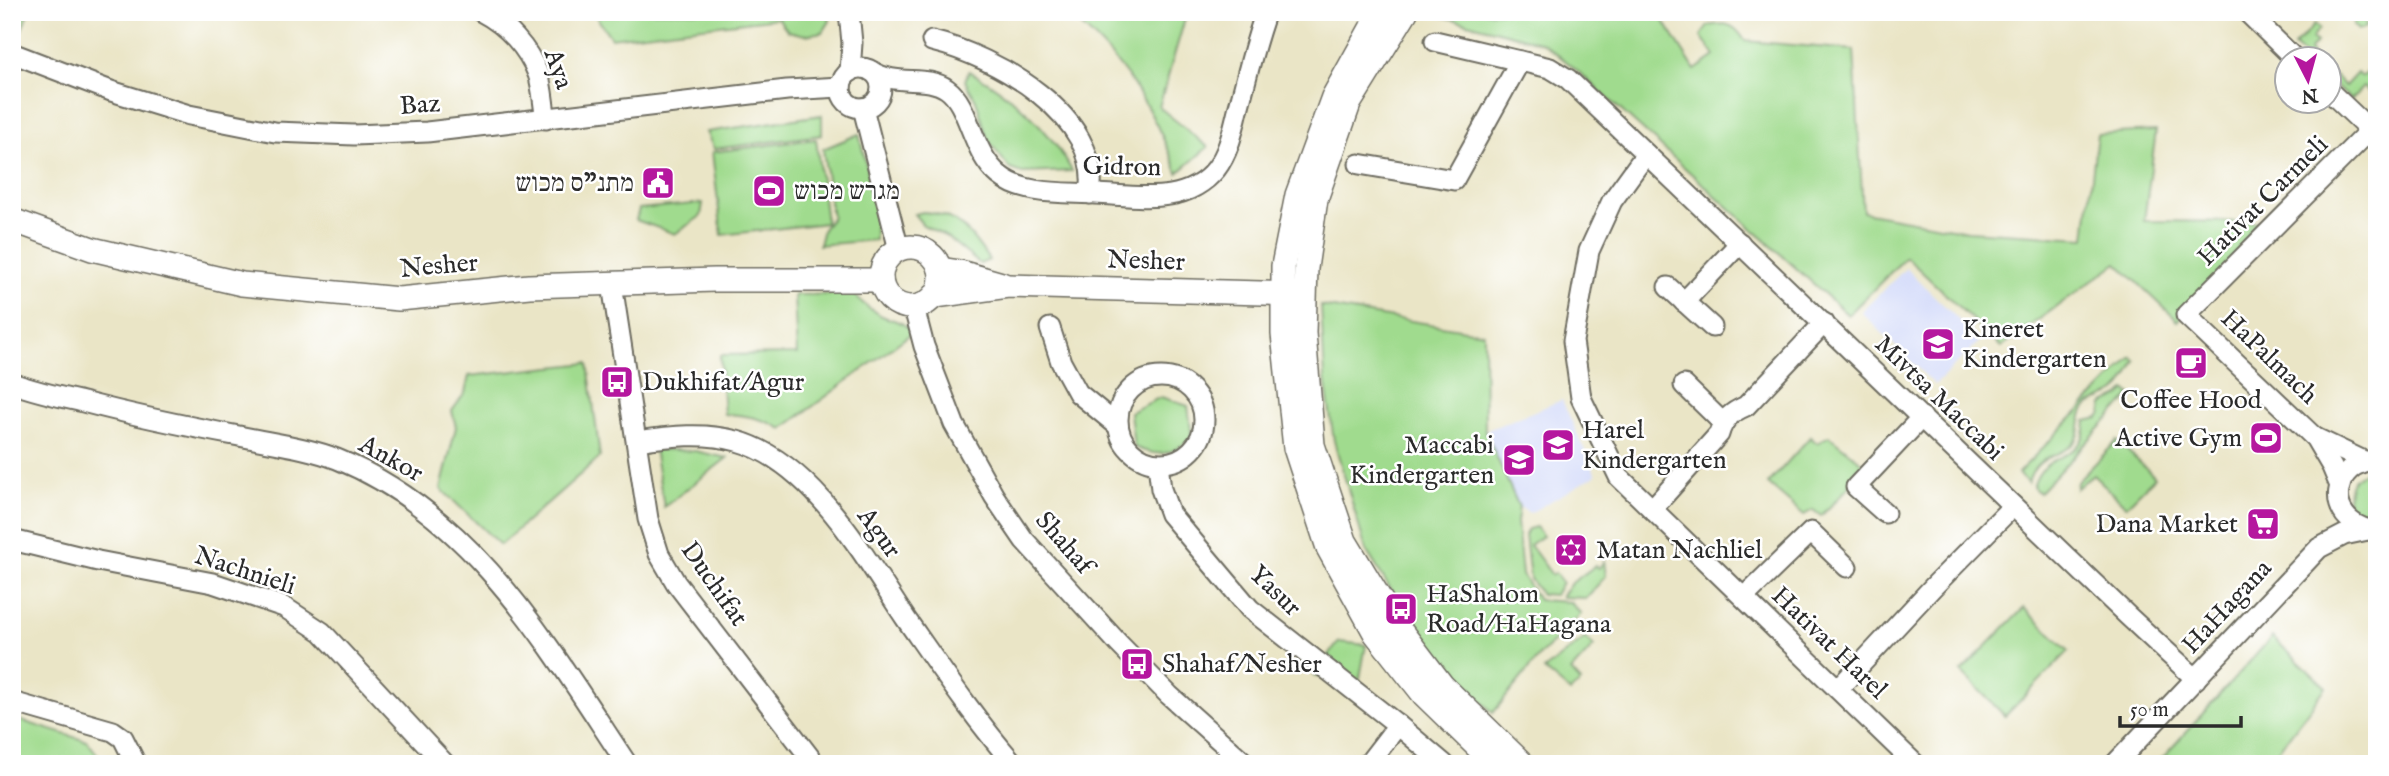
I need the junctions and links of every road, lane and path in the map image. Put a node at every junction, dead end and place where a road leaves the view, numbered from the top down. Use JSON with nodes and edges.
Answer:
{"nodes":[{"id":1,"x":482,"y":12,"type":"edge"},
{"id":2,"x":849,"y":12,"type":"edge"},
{"id":3,"x":1266,"y":12,"type":"edge"},
{"id":4,"x":1380,"y":12,"type":"edge"},
{"id":5,"x":1406,"y":12,"type":"edge"},
{"id":6,"x":2247,"y":12,"type":"edge"},
{"id":7,"x":932,"y":41,"type":"dead end"},
{"id":8,"x":1435,"y":41,"type":"dead end"},
{"id":9,"x":2282,"y":46,"type":"edge"},
{"id":10,"x":12,"y":53,"type":"edge"},
{"id":11,"x":1520,"y":61,"type":"junction"},
{"id":12,"x":858,"y":75,"type":"junction"},
{"id":13,"x":910,"y":82,"type":"junction"},
{"id":14,"x":870,"y":104,"type":"junction"},
{"id":15,"x":2344,"y":104,"type":"edge"},
{"id":16,"x":546,"y":119,"type":"junction"},
{"id":17,"x":2373,"y":127,"type":"edge"},
{"id":18,"x":1646,"y":154,"type":"junction"},
{"id":19,"x":1359,"y":164,"type":"dead end"},
{"id":20,"x":1090,"y":194,"type":"junction"},
{"id":21,"x":12,"y":220,"type":"edge"},
{"id":22,"x":1740,"y":243,"type":"junction"},
{"id":23,"x":899,"y":250,"type":"junction"},
{"id":24,"x":940,"y":269,"type":"junction"},
{"id":25,"x":881,"y":280,"type":"junction"},
{"id":26,"x":612,"y":284,"type":"junction"},
{"id":27,"x":1009,"y":286,"type":"junction"},
{"id":28,"x":1668,"y":287,"type":"dead end"},
{"id":29,"x":1293,"y":294,"type":"junction"},
{"id":30,"x":935,"y":296,"type":"junction"},
{"id":31,"x":1684,"y":302,"type":"junction"},
{"id":32,"x":914,"y":308,"type":"junction"},
{"id":33,"x":2186,"y":315,"type":"joint"},
{"id":34,"x":1824,"y":323,"type":"junction"},
{"id":35,"x":1712,"y":327,"type":"dead end"},
{"id":36,"x":1050,"y":328,"type":"dead end"},
{"id":37,"x":12,"y":383,"type":"edge"},
{"id":38,"x":1684,"y":385,"type":"dead end"},
{"id":39,"x":1922,"y":417,"type":"junction"},
{"id":40,"x":1722,"y":422,"type":"junction"},
{"id":41,"x":1117,"y":425,"type":"junction"},
{"id":42,"x":2315,"y":438,"type":"junction"},
{"id":43,"x":637,"y":441,"type":"junction"},
{"id":44,"x":2370,"y":461,"type":"edge"},
{"id":45,"x":1158,"y":464,"type":"junction"},
{"id":46,"x":2339,"y":495,"type":"junction"},
{"id":47,"x":2013,"y":506,"type":"junction"},
{"id":48,"x":1652,"y":509,"type":"junction"},
{"id":49,"x":1885,"y":513,"type":"dead end"},
{"id":50,"x":2373,"y":530,"type":"edge"},
{"id":51,"x":12,"y":540,"type":"edge"},
{"id":52,"x":2319,"y":548,"type":"junction"},
{"id":53,"x":1847,"y":567,"type":"dead end"},
{"id":54,"x":1744,"y":597,"type":"junction"},
{"id":55,"x":2196,"y":679,"type":"junction"},
{"id":56,"x":1838,"y":689,"type":"junction"},
{"id":57,"x":12,"y":702,"type":"edge"},
{"id":58,"x":1398,"y":726,"type":"junction"},
{"id":59,"x":136,"y":764,"type":"edge"},
{"id":60,"x":445,"y":764,"type":"edge"},
{"id":61,"x":627,"y":764,"type":"edge"},
{"id":62,"x":815,"y":764,"type":"edge"},
{"id":63,"x":1014,"y":764,"type":"edge"},
{"id":64,"x":1246,"y":764,"type":"edge"},
{"id":65,"x":1368,"y":764,"type":"edge"},
{"id":66,"x":1444,"y":764,"type":"edge"},
{"id":67,"x":1495,"y":764,"type":"edge"},
{"id":68,"x":1523,"y":764,"type":"edge"},
{"id":69,"x":1916,"y":764,"type":"edge"},
{"id":70,"x":2115,"y":764,"type":"edge"}],
"edges":[{"from":1,"to":16,"type":"street","name":"Aya"},
{"from":2,"to":12,"type":"street"},
{"from":3,"to":20,"type":"street","name":"Gidron"},
{"from":4,"to":29,"type":"street"},
{"from":5,"to":29,"type":"street"},
{"from":6,"to":9,"type":"street"},
{"from":7,"to":20,"type":"street"},
{"from":8,"to":11,"type":"street"},
{"from":10,"to":16,"type":"street","name":"Baz"},
{"from":11,"to":18,"type":"street"},
{"from":11,"to":19,"type":"street"},
{"from":12,"to":13,"type":"street","name":"Gidron"},
{"from":12,"to":14,"type":"street"},
{"from":12,"to":14,"type":"street"},
{"from":12,"to":16,"type":"street","name":"Baz"},
{"from":13,"to":14,"type":"street"},
{"from":13,"to":20,"type":"street","name":"Gidron"},
{"from":14,"to":23,"type":"street"},
{"from":15,"to":17,"type":"street"},
{"from":17,"to":33,"type":"street","name":"Hativat Carmeli"},
{"from":18,"to":22,"type":"street","name":"Mivtsa Maccabi"},
{"from":18,"to":48,"type":"street","name":"Hativat Harel"},
{"from":21,"to":26,"type":"street","name":"Nesher"},
{"from":22,"to":31,"type":"street"},
{"from":22,"to":34,"type":"street","name":"Mivtsa Maccabi"},
{"from":23,"to":24,"type":"street"},
{"from":23,"to":25,"type":"street"},
{"from":24,"to":27,"type":"street","name":"Nesher"},
{"from":24,"to":30,"type":"street"},
{"from":25,"to":26,"type":"street","name":"Nesher"},
{"from":25,"to":32,"type":"street"},
{"from":26,"to":43,"type":"street","name":"Duchifat"},
{"from":27,"to":29,"type":"street","name":"Nesher"},
{"from":27,"to":30,"type":"street","name":"Nesher"},
{"from":28,"to":31,"type":"street"},
{"from":29,"to":67,"type":"street"},
{"from":29,"to":68,"type":"street"},
{"from":30,"to":32,"type":"street"},
{"from":31,"to":35,"type":"street"},
{"from":32,"to":64,"type":"street","name":"Shahaf"},
{"from":33,"to":42,"type":"street","name":"HaPalmach"},
{"from":34,"to":39,"type":"street","name":"Mivtsa Maccabi"},
{"from":34,"to":40,"type":"street"},
{"from":36,"to":41,"type":"street"},
{"from":37,"to":61,"type":"street","name":"Ankor"},
{"from":38,"to":40,"type":"street"},
{"from":39,"to":47,"type":"street","name":"Mivtsa Maccabi"},
{"from":39,"to":49,"type":"street"},
{"from":40,"to":48,"type":"street"},
{"from":41,"to":45,"type":"street"},
{"from":41,"to":45,"type":"street"},
{"from":42,"to":44,"type":"street","name":"HaPalmach"},
{"from":42,"to":46,"type":"street","name":"HaPalmach"},
{"from":43,"to":62,"type":"street","name":"Duchifat"},
{"from":43,"to":63,"type":"street","name":"Agur"},
{"from":44,"to":46,"type":"street","name":"HaHagana"},
{"from":45,"to":58,"type":"street","name":"Yasur"},
{"from":46,"to":50,"type":"street","name":"HaPalmach"},
{"from":46,"to":52,"type":"street","name":"HaHagana"},
{"from":47,"to":55,"type":"street","name":"Mivtsa Maccabi"},
{"from":47,"to":56,"type":"street"},
{"from":48,"to":54,"type":"street","name":"Hativat Harel"},
{"from":50,"to":52,"type":"street","name":"HaHagana"},
{"from":51,"to":60,"type":"street","name":"Nachnieli"},
{"from":52,"to":55,"type":"street","name":"HaHagana"},
{"from":53,"to":54,"type":"street"},
{"from":54,"to":56,"type":"street","name":"Hativat Harel"},
{"from":55,"to":70,"type":"street","name":"HaHagana"},
{"from":56,"to":69,"type":"street","name":"Hativat Harel"},
{"from":57,"to":59,"type":"street"},
{"from":58,"to":65,"type":"street"},
{"from":58,"to":66,"type":"street","name":"Yasur"}]}
